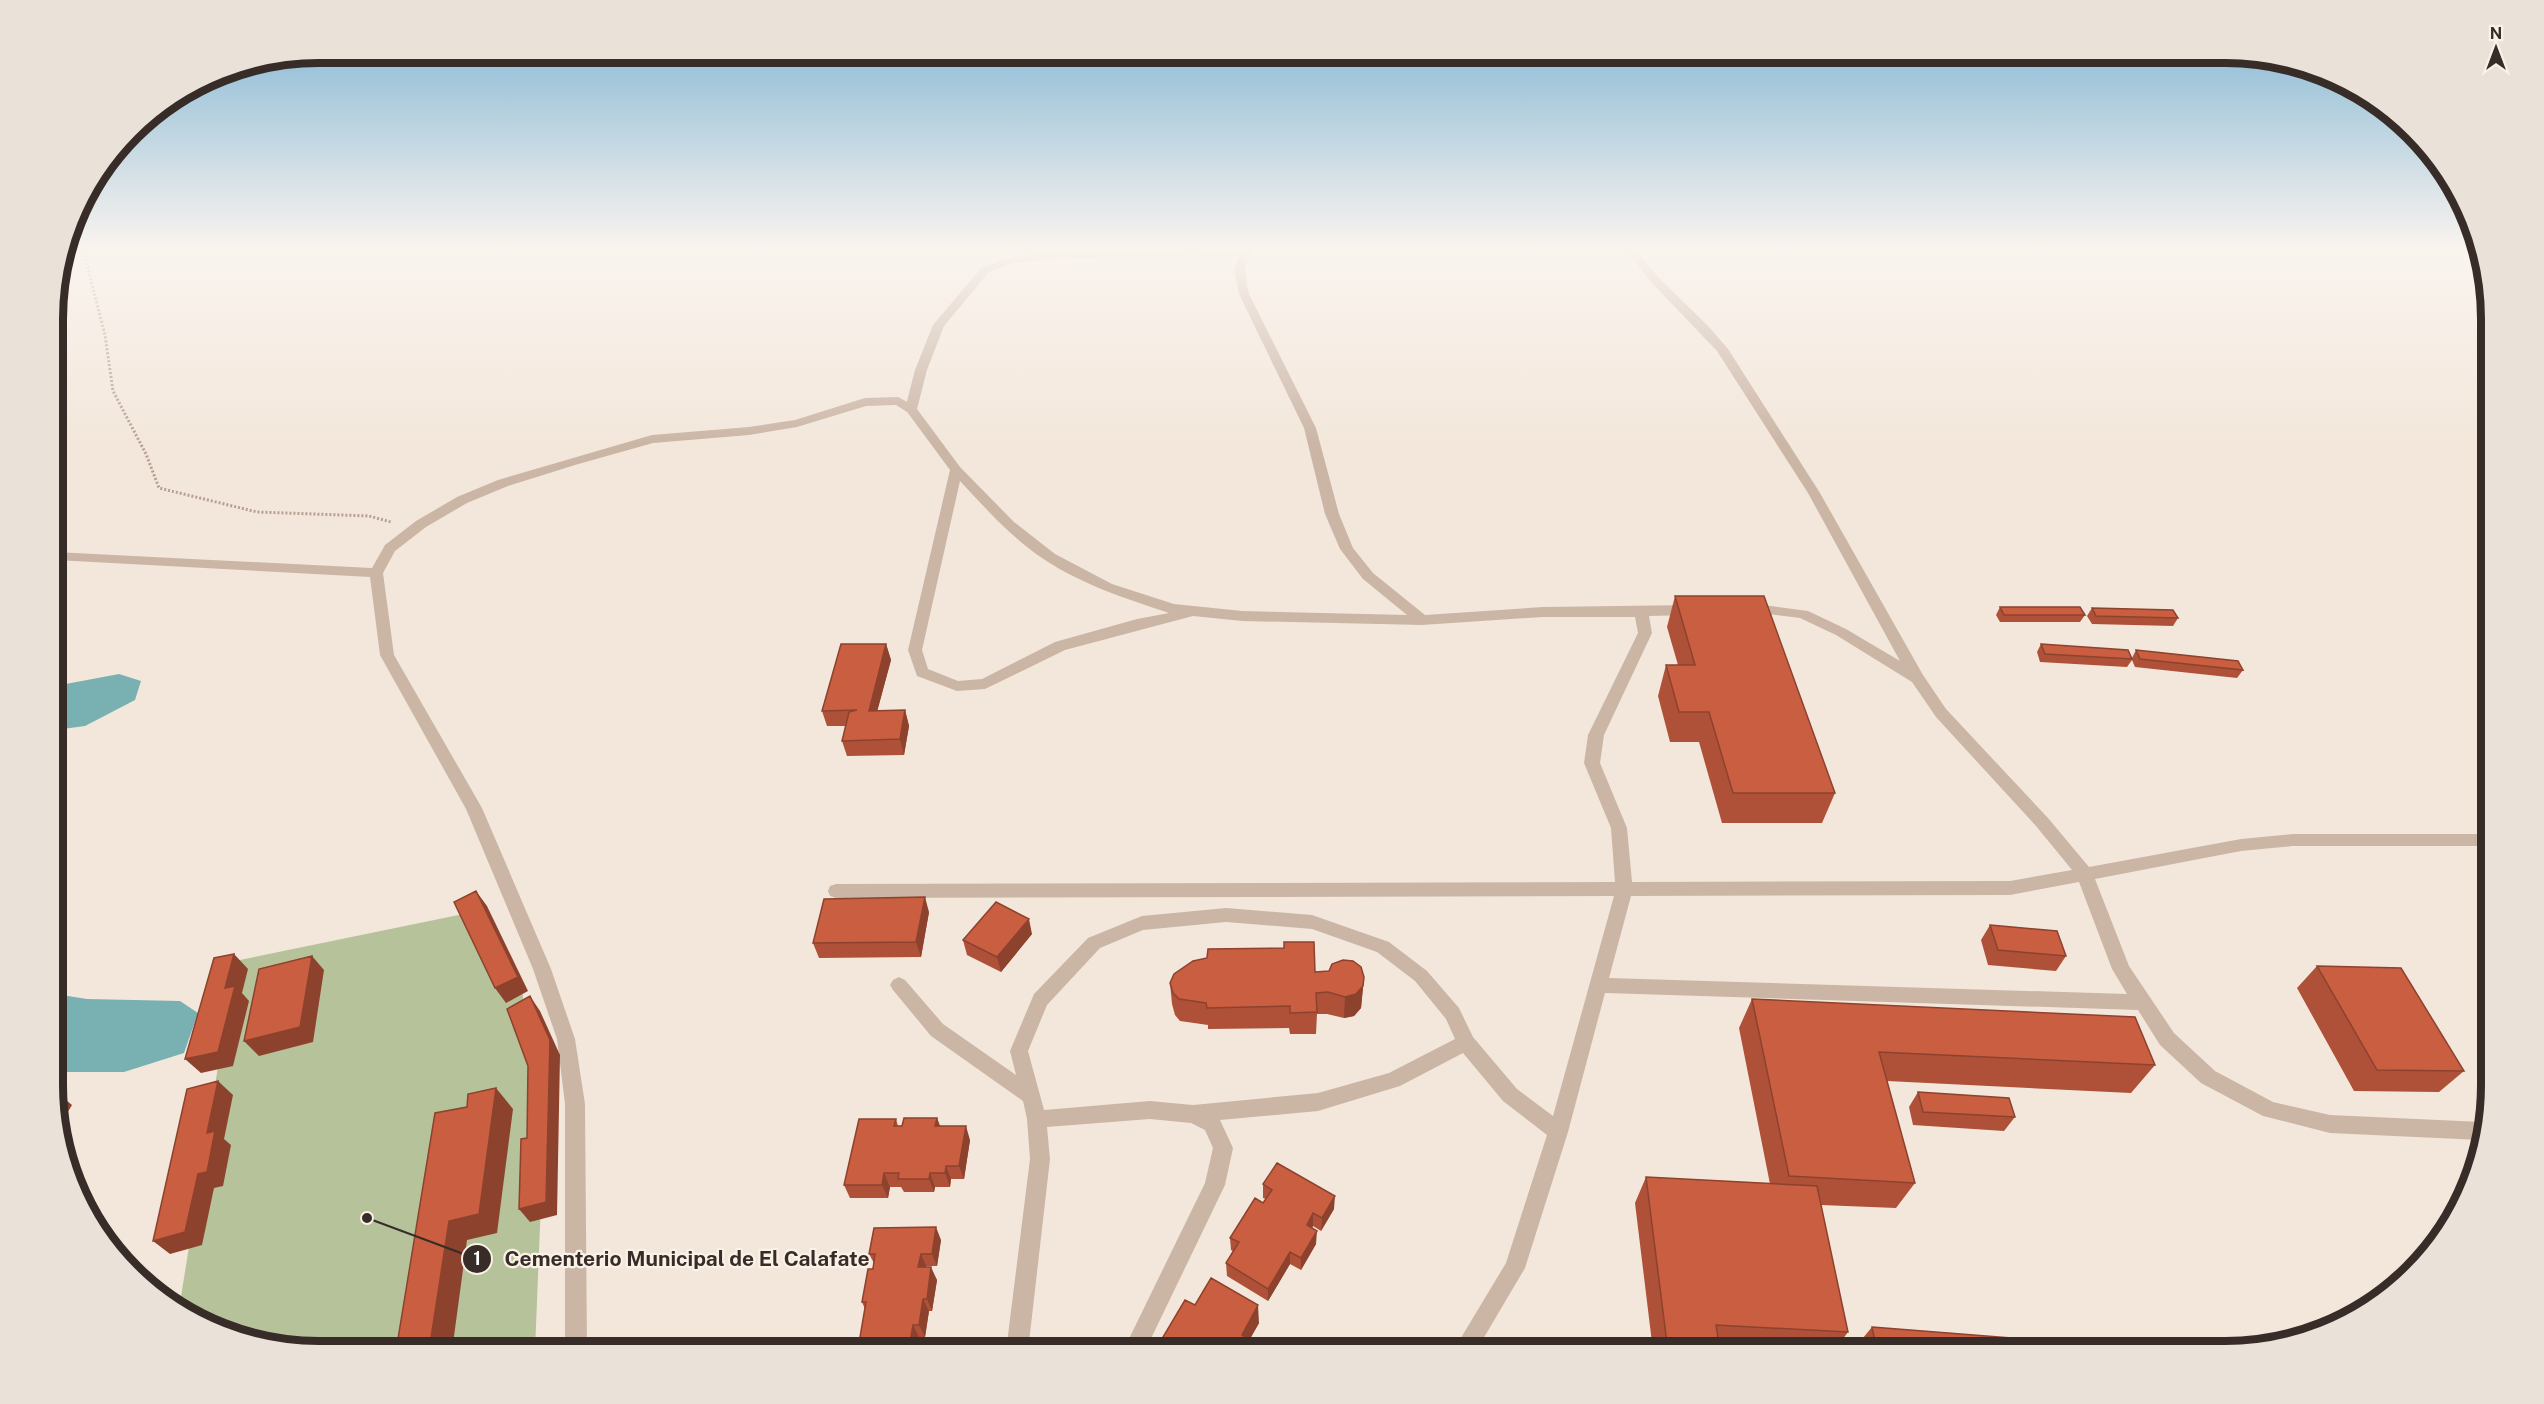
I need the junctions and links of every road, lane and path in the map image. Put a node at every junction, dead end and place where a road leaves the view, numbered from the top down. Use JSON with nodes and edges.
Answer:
{"nodes":[{"id":1,"x":99,"y":313,"type":"edge"},
{"id":2,"x":950,"y":313,"type":"edge"},
{"id":3,"x":1253,"y":313,"type":"edge"},
{"id":4,"x":1689,"y":313,"type":"edge"},
{"id":5,"x":911,"y":409,"type":"junction"},
{"id":6,"x":956,"y":470,"type":"junction"},
{"id":7,"x":415,"y":529,"type":"junction"},
{"id":8,"x":63,"y":556,"type":"edge"},
{"id":9,"x":376,"y":573,"type":"junction"},
{"id":10,"x":1736,"y":609,"type":"edge"},
{"id":11,"x":1713,"y":610,"type":"edge"},
{"id":12,"x":1199,"y":611,"type":"junction"},
{"id":13,"x":1641,"y":612,"type":"junction"},
{"id":14,"x":1422,"y":620,"type":"junction"},
{"id":15,"x":1917,"y":678,"type":"junction"},
{"id":16,"x":2481,"y":840,"type":"edge"},
{"id":17,"x":2084,"y":873,"type":"junction"},
{"id":18,"x":1624,"y":889,"type":"junction"},
{"id":19,"x":836,"y":891,"type":"dead end"},
{"id":20,"x":899,"y":985,"type":"dead end"},
{"id":21,"x":1598,"y":985,"type":"junction"},
{"id":22,"x":2143,"y":1002,"type":"junction"},
{"id":23,"x":1466,"y":1043,"type":"junction"},
{"id":24,"x":1029,"y":1095,"type":"junction"},
{"id":25,"x":1193,"y":1114,"type":"junction"},
{"id":26,"x":1037,"y":1119,"type":"junction"},
{"id":27,"x":2477,"y":1131,"type":"edge"},
{"id":28,"x":1558,"y":1132,"type":"junction"},
{"id":29,"x":576,"y":1341,"type":"edge"},
{"id":30,"x":1018,"y":1341,"type":"edge"},
{"id":31,"x":1139,"y":1341,"type":"edge"},
{"id":32,"x":1470,"y":1341,"type":"edge"}],
"edges":[{"from":1,"to":7,"type":"path"},
{"from":2,"to":5,"type":"street"},
{"from":3,"to":14,"type":"street"},
{"from":4,"to":15,"type":"street"},
{"from":5,"to":6,"type":"street"},
{"from":5,"to":7,"type":"street"},
{"from":6,"to":12,"type":"street"},
{"from":6,"to":12,"type":"street"},
{"from":7,"to":9,"type":"street"},
{"from":8,"to":9,"type":"street"},
{"from":9,"to":29,"type":"street"},
{"from":10,"to":15,"type":"street"},
{"from":11,"to":13,"type":"street"},
{"from":12,"to":14,"type":"street"},
{"from":13,"to":14,"type":"street"},
{"from":13,"to":18,"type":"street"},
{"from":15,"to":17,"type":"street"},
{"from":16,"to":17,"type":"street"},
{"from":17,"to":18,"type":"street"},
{"from":17,"to":22,"type":"street"},
{"from":18,"to":19,"type":"street"},
{"from":18,"to":21,"type":"street"},
{"from":20,"to":24,"type":"street"},
{"from":21,"to":22,"type":"street"},
{"from":21,"to":28,"type":"street"},
{"from":22,"to":27,"type":"street"},
{"from":23,"to":24,"type":"street"},
{"from":23,"to":25,"type":"street"},
{"from":23,"to":28,"type":"street"},
{"from":24,"to":26,"type":"street"},
{"from":25,"to":26,"type":"street"},
{"from":25,"to":31,"type":"street"},
{"from":26,"to":30,"type":"street"},
{"from":28,"to":32,"type":"street"}]}
